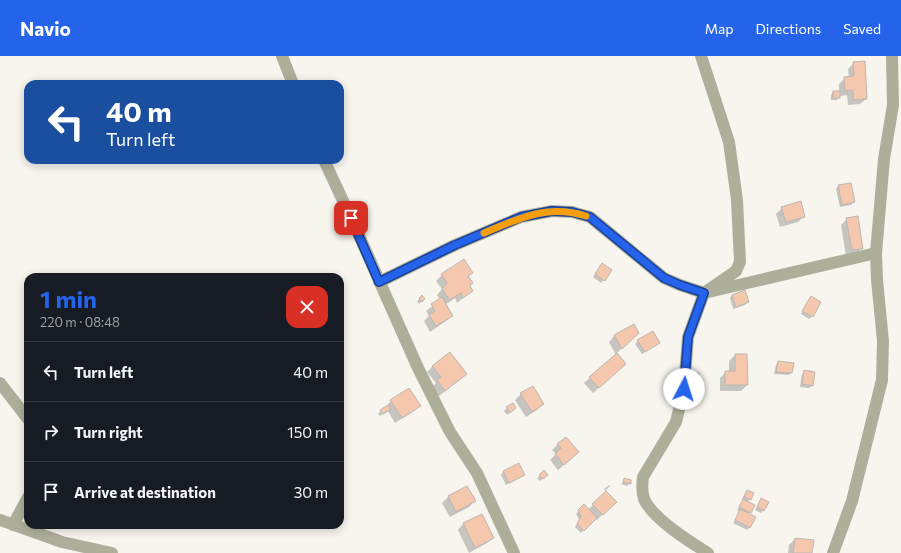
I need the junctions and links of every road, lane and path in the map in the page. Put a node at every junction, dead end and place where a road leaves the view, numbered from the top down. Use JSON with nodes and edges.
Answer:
{"nodes":[{"id":1,"x":282,"y":56,"type":"edge"},
{"id":2,"x":700,"y":56,"type":"edge"},
{"id":3,"x":892,"y":56,"type":"edge"},
{"id":4,"x":291,"y":80,"type":"edge"},
{"id":5,"x":897,"y":105,"type":"edge"},
{"id":6,"x":326,"y":164,"type":"edge"},
{"id":7,"x":876,"y":253,"type":"junction"},
{"id":8,"x":379,"y":282,"type":"junction"},
{"id":9,"x":704,"y":293,"type":"junction"},
{"id":10,"x":0,"y":384,"type":"edge"},
{"id":11,"x":24,"y":414,"type":"edge"},
{"id":12,"x":24,"y":504,"type":"edge"},
{"id":13,"x":0,"y":520,"type":"edge"},
{"id":14,"x":13,"y":525,"type":"junction"},
{"id":15,"x":24,"y":529,"type":"edge"},
{"id":16,"x":25,"y":529,"type":"edge"},
{"id":17,"x":112,"y":553,"type":"edge"},
{"id":18,"x":514,"y":553,"type":"edge"},
{"id":19,"x":708,"y":553,"type":"edge"},
{"id":20,"x":833,"y":553,"type":"edge"}],
"edges":[{"from":1,"to":4,"type":"street"},
{"from":2,"to":9,"type":"street"},
{"from":3,"to":5,"type":"street"},
{"from":5,"to":7,"type":"street"},
{"from":6,"to":8,"type":"street"},
{"from":7,"to":9,"type":"street"},
{"from":7,"to":20,"type":"street"},
{"from":8,"to":9,"type":"street"},
{"from":8,"to":18,"type":"street"},
{"from":9,"to":19,"type":"street"},
{"from":10,"to":11,"type":"street"},
{"from":12,"to":14,"type":"street"},
{"from":13,"to":14,"type":"street"},
{"from":14,"to":15,"type":"street"},
{"from":16,"to":17,"type":"street"}]}
